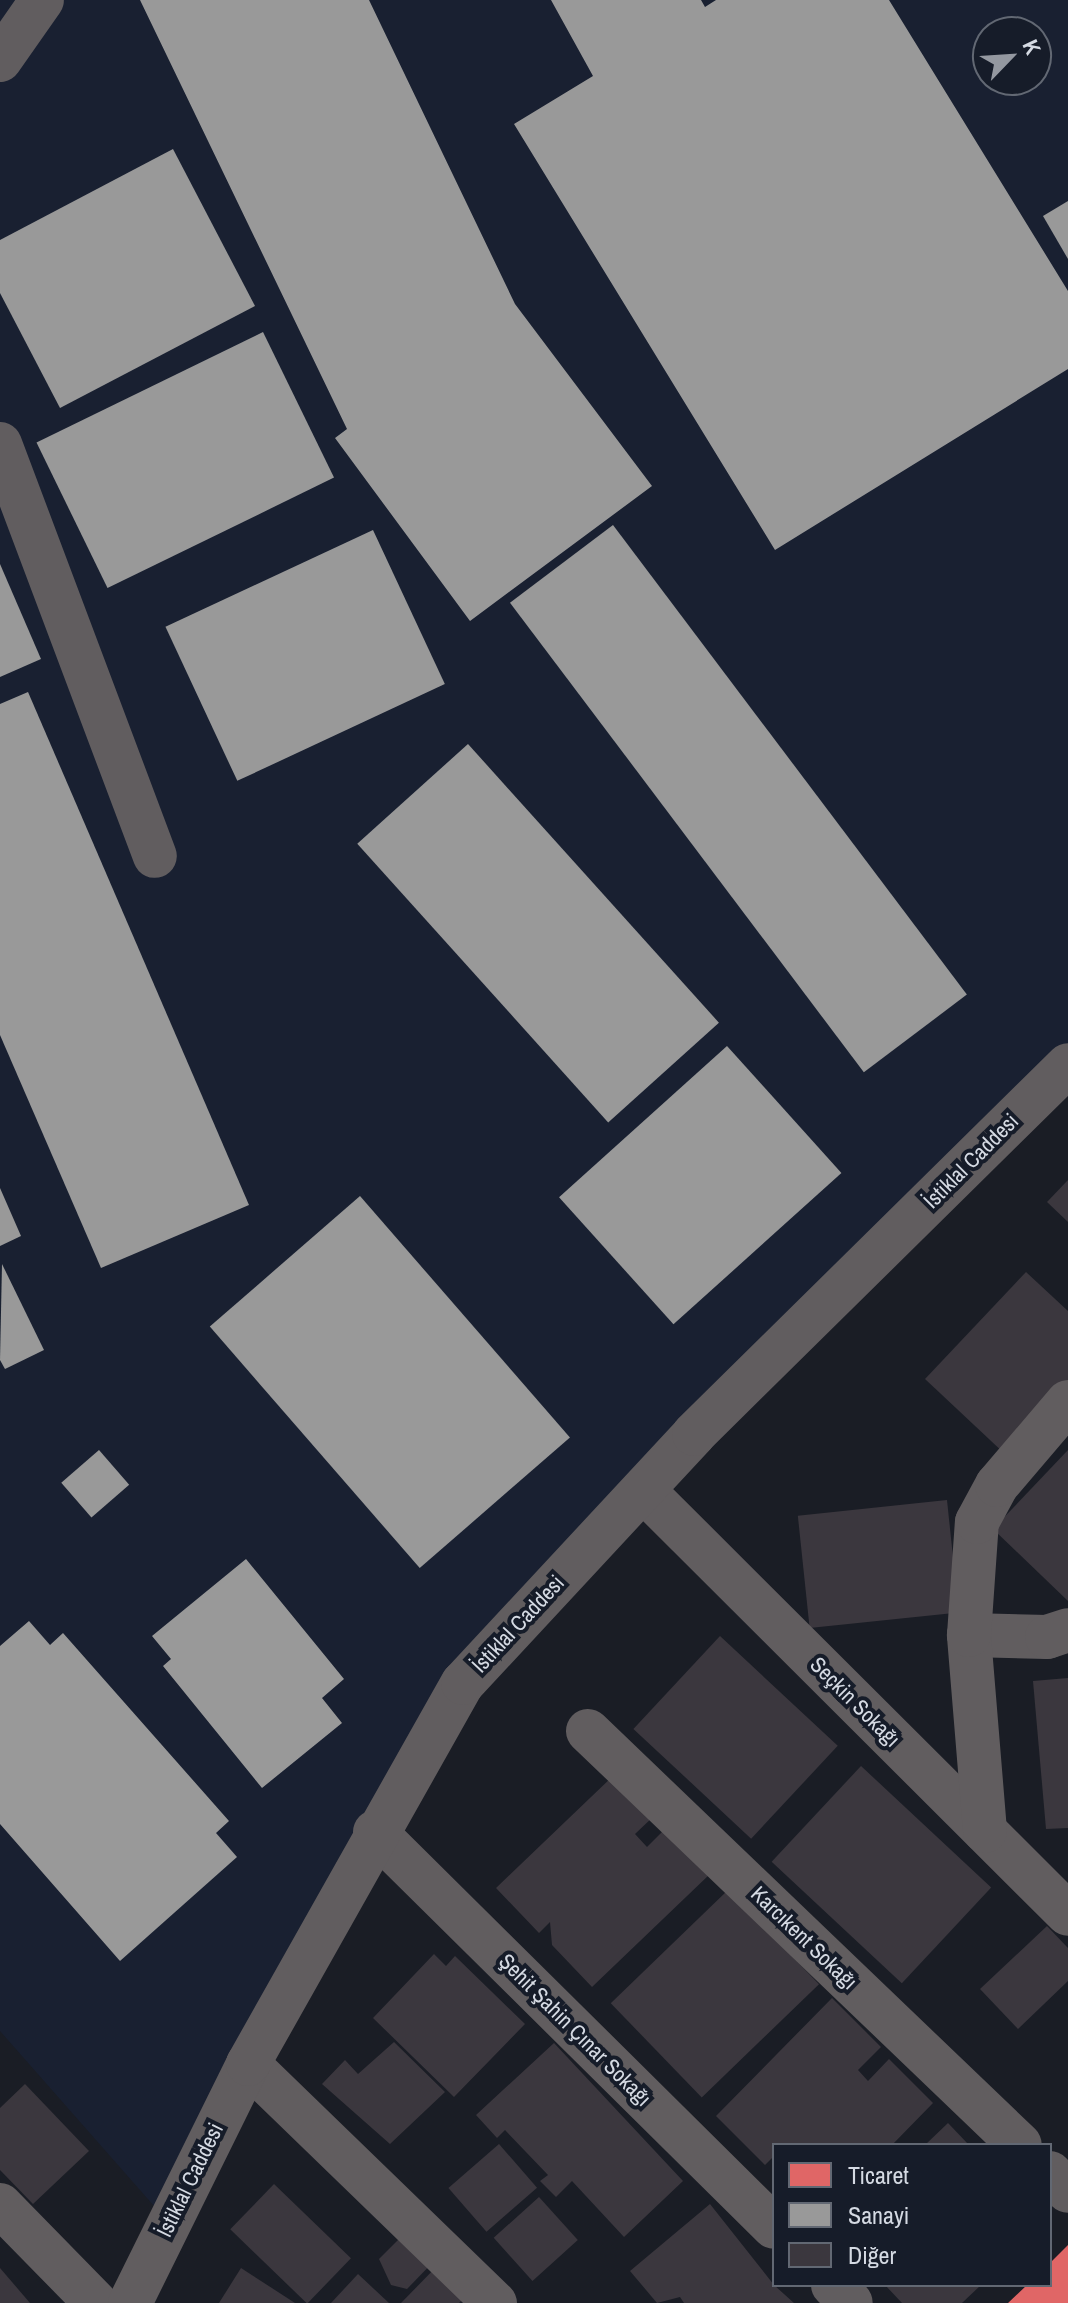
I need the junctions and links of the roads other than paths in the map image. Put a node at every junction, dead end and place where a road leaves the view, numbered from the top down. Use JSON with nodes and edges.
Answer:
{"nodes":[{"id":1,"x":42,"y":0,"type":"edge"},
{"id":2,"x":0,"y":60,"type":"edge"},
{"id":3,"x":0,"y":444,"type":"edge"},
{"id":4,"x":155,"y":856,"type":"dead end"},
{"id":5,"x":1068,"y":1065,"type":"edge"},
{"id":6,"x":1068,"y":1402,"type":"edge"},
{"id":7,"x":643,"y":1490,"type":"junction"},
{"id":8,"x":1068,"y":1630,"type":"edge"},
{"id":9,"x":969,"y":1635,"type":"junction"},
{"id":10,"x":588,"y":1731,"type":"dead end"},
{"id":11,"x":985,"y":1831,"type":"junction"},
{"id":12,"x":375,"y":1832,"type":"junction"},
{"id":13,"x":1068,"y":1914,"type":"edge"},
{"id":14,"x":248,"y":2064,"type":"junction"},
{"id":15,"x":1018,"y":2143,"type":"edge"},
{"id":16,"x":1052,"y":2175,"type":"edge"},
{"id":17,"x":1068,"y":2191,"type":"edge"},
{"id":18,"x":0,"y":2205,"type":"edge"},
{"id":19,"x":772,"y":2225,"type":"edge"},
{"id":20,"x":835,"y":2287,"type":"edge"},
{"id":21,"x":123,"y":2302,"type":"edge"},
{"id":22,"x":495,"y":2303,"type":"edge"},
{"id":23,"x":851,"y":2303,"type":"edge"}],
"edges":[{"from":1,"to":2,"type":"street"},
{"from":3,"to":4,"type":"street"},
{"from":5,"to":7,"type":"street","name":"İstiklal Caddesi"},
{"from":6,"to":9,"type":"street"},
{"from":7,"to":11,"type":"street","name":"Seçkin Sokağı"},
{"from":7,"to":12,"type":"street","name":"İstiklal Caddesi"},
{"from":8,"to":9,"type":"street"},
{"from":9,"to":11,"type":"street"},
{"from":10,"to":15,"type":"street","name":"Karcıkent Sokağı"},
{"from":11,"to":13,"type":"street","name":"Seçkin Sokağı"},
{"from":12,"to":14,"type":"street","name":"İstiklal Caddesi"},
{"from":12,"to":19,"type":"street","name":"Şehit Şahin Çınar Sokağı"},
{"from":14,"to":21,"type":"street","name":"İstiklal Caddesi"},
{"from":14,"to":22,"type":"street"},
{"from":16,"to":17,"type":"street"},
{"from":18,"to":21,"type":"street"},
{"from":20,"to":23,"type":"street"}]}
